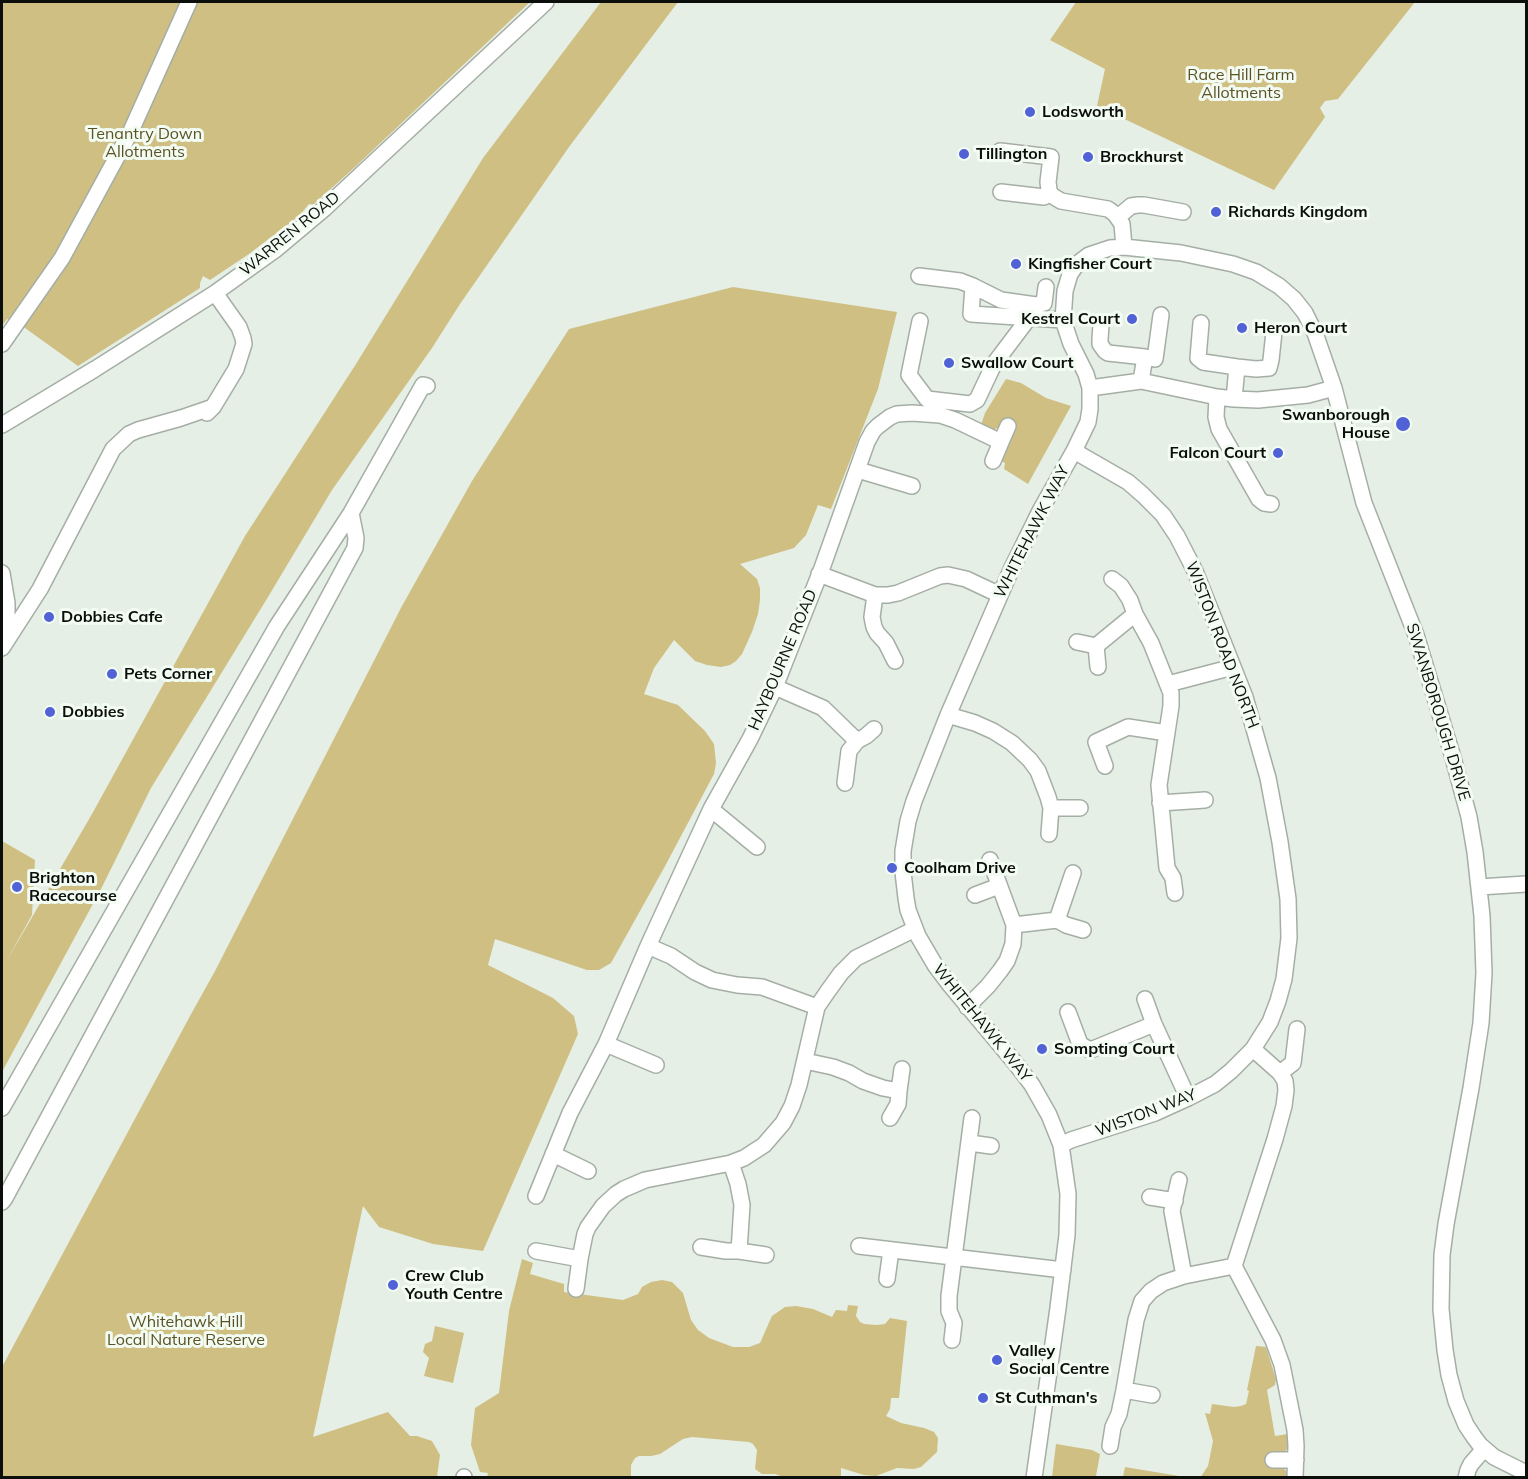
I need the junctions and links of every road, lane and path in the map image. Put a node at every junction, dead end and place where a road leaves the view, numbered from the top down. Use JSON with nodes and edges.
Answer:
{"nodes":[{"id":1,"x":189,"y":2,"type":"edge"},
{"id":2,"x":546,"y":2,"type":"edge"},
{"id":3,"x":1000,"y":151,"type":"dead end"},
{"id":4,"x":1001,"y":192,"type":"dead end"},
{"id":5,"x":1050,"y":192,"type":"junction"},
{"id":6,"x":1183,"y":212,"type":"dead end"},
{"id":7,"x":1118,"y":217,"type":"junction"},
{"id":8,"x":1124,"y":247,"type":"junction"},
{"id":9,"x":919,"y":276,"type":"dead end"},
{"id":10,"x":973,"y":286,"type":"junction"},
{"id":11,"x":1046,"y":287,"type":"dead end"},
{"id":12,"x":216,"y":293,"type":"junction"},
{"id":13,"x":1161,"y":315,"type":"dead end"},
{"id":14,"x":1028,"y":319,"type":"junction"},
{"id":15,"x":1063,"y":320,"type":"junction"},
{"id":16,"x":920,"y":321,"type":"dead end"},
{"id":17,"x":1201,"y":322,"type":"dead end"},
{"id":18,"x":1101,"y":325,"type":"dead end"},
{"id":19,"x":1274,"y":332,"type":"dead end"},
{"id":20,"x":2,"y":344,"type":"edge"},
{"id":21,"x":1145,"y":357,"type":"junction"},
{"id":22,"x":1237,"y":367,"type":"junction"},
{"id":23,"x":1141,"y":381,"type":"junction"},
{"id":24,"x":427,"y":386,"type":"dead end"},
{"id":25,"x":1090,"y":388,"type":"junction"},
{"id":26,"x":1334,"y":388,"type":"junction"},
{"id":27,"x":1217,"y":397,"type":"junction"},
{"id":28,"x":1234,"y":399,"type":"junction"},
{"id":29,"x":217,"y":411,"type":"junction"},
{"id":30,"x":200,"y":420,"type":"dead end"},
{"id":31,"x":2,"y":425,"type":"edge"},
{"id":32,"x":1008,"y":426,"type":"dead end"},
{"id":33,"x":1001,"y":442,"type":"junction"},
{"id":34,"x":1074,"y":451,"type":"junction"},
{"id":35,"x":993,"y":461,"type":"dead end"},
{"id":36,"x":858,"y":470,"type":"junction"},
{"id":37,"x":912,"y":486,"type":"dead end"},
{"id":38,"x":1270,"y":504,"type":"dead end"},
{"id":39,"x":351,"y":513,"type":"junction"},
{"id":40,"x":2,"y":573,"type":"edge"},
{"id":41,"x":819,"y":574,"type":"junction"},
{"id":42,"x":1112,"y":579,"type":"dead end"},
{"id":43,"x":875,"y":595,"type":"junction"},
{"id":44,"x":1000,"y":595,"type":"junction"},
{"id":45,"x":1135,"y":614,"type":"junction"},
{"id":46,"x":1077,"y":642,"type":"dead end"},
{"id":47,"x":3,"y":646,"type":"edge"},
{"id":48,"x":1096,"y":646,"type":"junction"},
{"id":49,"x":895,"y":661,"type":"dead end"},
{"id":50,"x":1098,"y":667,"type":"dead end"},
{"id":51,"x":1233,"y":667,"type":"junction"},
{"id":52,"x":1168,"y":684,"type":"junction"},
{"id":53,"x":775,"y":687,"type":"junction"},
{"id":54,"x":948,"y":715,"type":"junction"},
{"id":55,"x":874,"y":729,"type":"dead end"},
{"id":56,"x":1167,"y":733,"type":"junction"},
{"id":57,"x":857,"y":741,"type":"junction"},
{"id":58,"x":1105,"y":766,"type":"dead end"},
{"id":59,"x":845,"y":783,"type":"dead end"},
{"id":60,"x":1205,"y":800,"type":"dead end"},
{"id":61,"x":1160,"y":803,"type":"junction"},
{"id":62,"x":1051,"y":808,"type":"junction"},
{"id":63,"x":1080,"y":808,"type":"dead end"},
{"id":64,"x":711,"y":809,"type":"junction"},
{"id":65,"x":1049,"y":834,"type":"dead end"},
{"id":66,"x":757,"y":847,"type":"dead end"},
{"id":67,"x":990,"y":861,"type":"dead end"},
{"id":68,"x":1073,"y":873,"type":"dead end"},
{"id":69,"x":1527,"y":884,"type":"edge"},
{"id":70,"x":999,"y":886,"type":"junction"},
{"id":71,"x":1479,"y":887,"type":"junction"},
{"id":72,"x":1175,"y":892,"type":"dead end"},
{"id":73,"x":975,"y":896,"type":"dead end"},
{"id":74,"x":1057,"y":920,"type":"junction"},
{"id":75,"x":1014,"y":925,"type":"junction"},
{"id":76,"x":915,"y":929,"type":"junction"},
{"id":77,"x":1083,"y":930,"type":"dead end"},
{"id":78,"x":648,"y":946,"type":"junction"},
{"id":79,"x":1145,"y":999,"type":"dead end"},
{"id":80,"x":817,"y":1007,"type":"junction"},
{"id":81,"x":967,"y":1007,"type":"junction"},
{"id":82,"x":1068,"y":1012,"type":"dead end"},
{"id":83,"x":1154,"y":1024,"type":"junction"},
{"id":84,"x":1297,"y":1029,"type":"dead end"},
{"id":85,"x":606,"y":1044,"type":"junction"},
{"id":86,"x":1253,"y":1049,"type":"junction"},
{"id":87,"x":805,"y":1061,"type":"junction"},
{"id":88,"x":656,"y":1065,"type":"dead end"},
{"id":89,"x":902,"y":1069,"type":"dead end"},
{"id":90,"x":1280,"y":1073,"type":"junction"},
{"id":91,"x":899,"y":1090,"type":"junction"},
{"id":92,"x":1188,"y":1098,"type":"junction"},
{"id":93,"x":2,"y":1108,"type":"edge"},
{"id":94,"x":890,"y":1118,"type":"dead end"},
{"id":95,"x":972,"y":1118,"type":"dead end"},
{"id":96,"x":969,"y":1143,"type":"junction"},
{"id":97,"x":1061,"y":1145,"type":"junction"},
{"id":98,"x":991,"y":1146,"type":"dead end"},
{"id":99,"x":553,"y":1154,"type":"junction"},
{"id":100,"x":731,"y":1163,"type":"junction"},
{"id":101,"x":588,"y":1171,"type":"dead end"},
{"id":102,"x":1179,"y":1180,"type":"dead end"},
{"id":103,"x":536,"y":1196,"type":"dead end"},
{"id":104,"x":1150,"y":1197,"type":"dead end"},
{"id":105,"x":1175,"y":1201,"type":"junction"},
{"id":106,"x":2,"y":1202,"type":"edge"},
{"id":107,"x":859,"y":1246,"type":"dead end"},
{"id":108,"x":701,"y":1247,"type":"dead end"},
{"id":109,"x":891,"y":1250,"type":"junction"},
{"id":110,"x":536,"y":1251,"type":"dead end"},
{"id":111,"x":739,"y":1251,"type":"junction"},
{"id":112,"x":766,"y":1255,"type":"dead end"},
{"id":113,"x":955,"y":1257,"type":"junction"},
{"id":114,"x":580,"y":1259,"type":"junction"},
{"id":115,"x":1234,"y":1266,"type":"junction"},
{"id":116,"x":1063,"y":1270,"type":"junction"},
{"id":117,"x":1184,"y":1276,"type":"junction"},
{"id":118,"x":887,"y":1279,"type":"dead end"},
{"id":119,"x":576,"y":1288,"type":"dead end"},
{"id":120,"x":952,"y":1340,"type":"dead end"},
{"id":121,"x":1124,"y":1390,"type":"junction"},
{"id":122,"x":1152,"y":1395,"type":"dead end"},
{"id":123,"x":1110,"y":1446,"type":"dead end"},
{"id":124,"x":1484,"y":1449,"type":"junction"},
{"id":125,"x":1273,"y":1460,"type":"dead end"},
{"id":126,"x":1296,"y":1460,"type":"junction"},
{"id":127,"x":1527,"y":1473,"type":"edge"},
{"id":128,"x":1034,"y":1478,"type":"edge"},
{"id":129,"x":1295,"y":1478,"type":"edge"},
{"id":130,"x":1466,"y":1478,"type":"edge"}],
"edges":[{"from":1,"to":20,"type":"street"},
{"from":2,"to":12,"type":"street","name":"WARREN ROAD"},
{"from":3,"to":5,"type":"street"},
{"from":4,"to":5,"type":"street"},
{"from":5,"to":7,"type":"street"},
{"from":6,"to":7,"type":"street"},
{"from":7,"to":8,"type":"street"},
{"from":8,"to":15,"type":"street","name":"SWANBOROUGH DRIVE"},
{"from":8,"to":26,"type":"street","name":"SWANBOROUGH DRIVE"},
{"from":9,"to":10,"type":"street"},
{"from":10,"to":11,"type":"street"},
{"from":10,"to":14,"type":"street"},
{"from":12,"to":29,"type":"street"},
{"from":12,"to":31,"type":"street","name":"WARREN ROAD"},
{"from":13,"to":21,"type":"street"},
{"from":14,"to":15,"type":"street"},
{"from":14,"to":16,"type":"street"},
{"from":15,"to":25,"type":"street","name":"SWANBOROUGH DRIVE"},
{"from":17,"to":22,"type":"street"},
{"from":18,"to":21,"type":"street"},
{"from":19,"to":22,"type":"street"},
{"from":21,"to":23,"type":"street"},
{"from":22,"to":28,"type":"street"},
{"from":23,"to":25,"type":"street"},
{"from":23,"to":27,"type":"street"},
{"from":24,"to":39,"type":"street"},
{"from":25,"to":34,"type":"street","name":"WHITEHAWK WAY"},
{"from":26,"to":28,"type":"street"},
{"from":26,"to":71,"type":"street","name":"SWANBOROUGH DRIVE"},
{"from":27,"to":28,"type":"street"},
{"from":27,"to":38,"type":"street"},
{"from":29,"to":30,"type":"street"},
{"from":29,"to":47,"type":"street"},
{"from":32,"to":33,"type":"street"},
{"from":33,"to":35,"type":"street"},
{"from":33,"to":36,"type":"street","name":"HAYBOURNE ROAD"},
{"from":34,"to":44,"type":"street","name":"WHITEHAWK WAY"},
{"from":34,"to":51,"type":"street","name":"WISTON ROAD NORTH"},
{"from":36,"to":37,"type":"street"},
{"from":36,"to":41,"type":"street","name":"HAYBOURNE ROAD"},
{"from":39,"to":93,"type":"street"},
{"from":39,"to":106,"type":"street"},
{"from":40,"to":47,"type":"street"},
{"from":41,"to":43,"type":"street","name":"HAYBOURNE ROAD"},
{"from":41,"to":53,"type":"street","name":"HAYBOURNE ROAD"},
{"from":42,"to":45,"type":"street"},
{"from":43,"to":44,"type":"street","name":"HAYBOURNE ROAD"},
{"from":43,"to":49,"type":"street"},
{"from":44,"to":54,"type":"street","name":"WHITEHAWK WAY"},
{"from":45,"to":48,"type":"street"},
{"from":45,"to":52,"type":"street"},
{"from":46,"to":48,"type":"street"},
{"from":48,"to":50,"type":"street"},
{"from":51,"to":52,"type":"street"},
{"from":51,"to":86,"type":"street","name":"WISTON ROAD NORTH"},
{"from":52,"to":56,"type":"street"},
{"from":53,"to":57,"type":"street"},
{"from":53,"to":64,"type":"street","name":"HAYBOURNE ROAD"},
{"from":54,"to":62,"type":"street"},
{"from":54,"to":76,"type":"street","name":"WHITEHAWK WAY"},
{"from":55,"to":57,"type":"street"},
{"from":56,"to":58,"type":"street"},
{"from":56,"to":61,"type":"street"},
{"from":57,"to":59,"type":"street"},
{"from":60,"to":61,"type":"street"},
{"from":61,"to":72,"type":"street"},
{"from":62,"to":63,"type":"street"},
{"from":62,"to":65,"type":"street"},
{"from":64,"to":66,"type":"street"},
{"from":64,"to":78,"type":"street","name":"HAYBOURNE ROAD"},
{"from":67,"to":70,"type":"street"},
{"from":68,"to":74,"type":"street"},
{"from":69,"to":71,"type":"street"},
{"from":70,"to":73,"type":"street"},
{"from":70,"to":75,"type":"street"},
{"from":71,"to":124,"type":"street","name":"SWANBOROUGH DRIVE"},
{"from":74,"to":75,"type":"street"},
{"from":74,"to":77,"type":"street"},
{"from":75,"to":81,"type":"street"},
{"from":76,"to":80,"type":"street"},
{"from":76,"to":81,"type":"street","name":"WHITEHAWK WAY"},
{"from":78,"to":80,"type":"street"},
{"from":78,"to":85,"type":"street","name":"HAYBOURNE ROAD"},
{"from":79,"to":83,"type":"street"},
{"from":80,"to":87,"type":"street"},
{"from":81,"to":97,"type":"street","name":"WHITEHAWK WAY"},
{"from":82,"to":83,"type":"street"},
{"from":83,"to":92,"type":"street"},
{"from":84,"to":90,"type":"street"},
{"from":85,"to":88,"type":"street"},
{"from":85,"to":99,"type":"street","name":"HAYBOURNE ROAD"},
{"from":86,"to":90,"type":"street"},
{"from":86,"to":92,"type":"street","name":"WISTON WAY"},
{"from":87,"to":91,"type":"street"},
{"from":87,"to":100,"type":"street"},
{"from":89,"to":91,"type":"street"},
{"from":90,"to":115,"type":"street"},
{"from":91,"to":94,"type":"street"},
{"from":92,"to":97,"type":"street","name":"WISTON WAY"},
{"from":95,"to":96,"type":"street"},
{"from":96,"to":98,"type":"street"},
{"from":96,"to":113,"type":"street"},
{"from":97,"to":116,"type":"street","name":"WHITEHAWK WAY"},
{"from":99,"to":101,"type":"street"},
{"from":99,"to":103,"type":"street","name":"HAYBOURNE ROAD"},
{"from":100,"to":111,"type":"street"},
{"from":100,"to":114,"type":"street"},
{"from":102,"to":105,"type":"street"},
{"from":104,"to":105,"type":"street"},
{"from":105,"to":117,"type":"street"},
{"from":107,"to":109,"type":"street"},
{"from":108,"to":111,"type":"street"},
{"from":109,"to":113,"type":"street"},
{"from":109,"to":118,"type":"street"},
{"from":110,"to":114,"type":"street"},
{"from":111,"to":112,"type":"street"},
{"from":113,"to":116,"type":"street"},
{"from":113,"to":120,"type":"street"},
{"from":114,"to":119,"type":"street"},
{"from":115,"to":117,"type":"street"},
{"from":115,"to":126,"type":"street"},
{"from":116,"to":128,"type":"street","name":"WHITEHAWK WAY"},
{"from":117,"to":121,"type":"street"},
{"from":121,"to":122,"type":"street"},
{"from":121,"to":123,"type":"street"},
{"from":124,"to":127,"type":"street","name":"SWANBOROUGH DRIVE"},
{"from":124,"to":130,"type":"street"},
{"from":125,"to":126,"type":"street"},
{"from":126,"to":129,"type":"street"}]}
